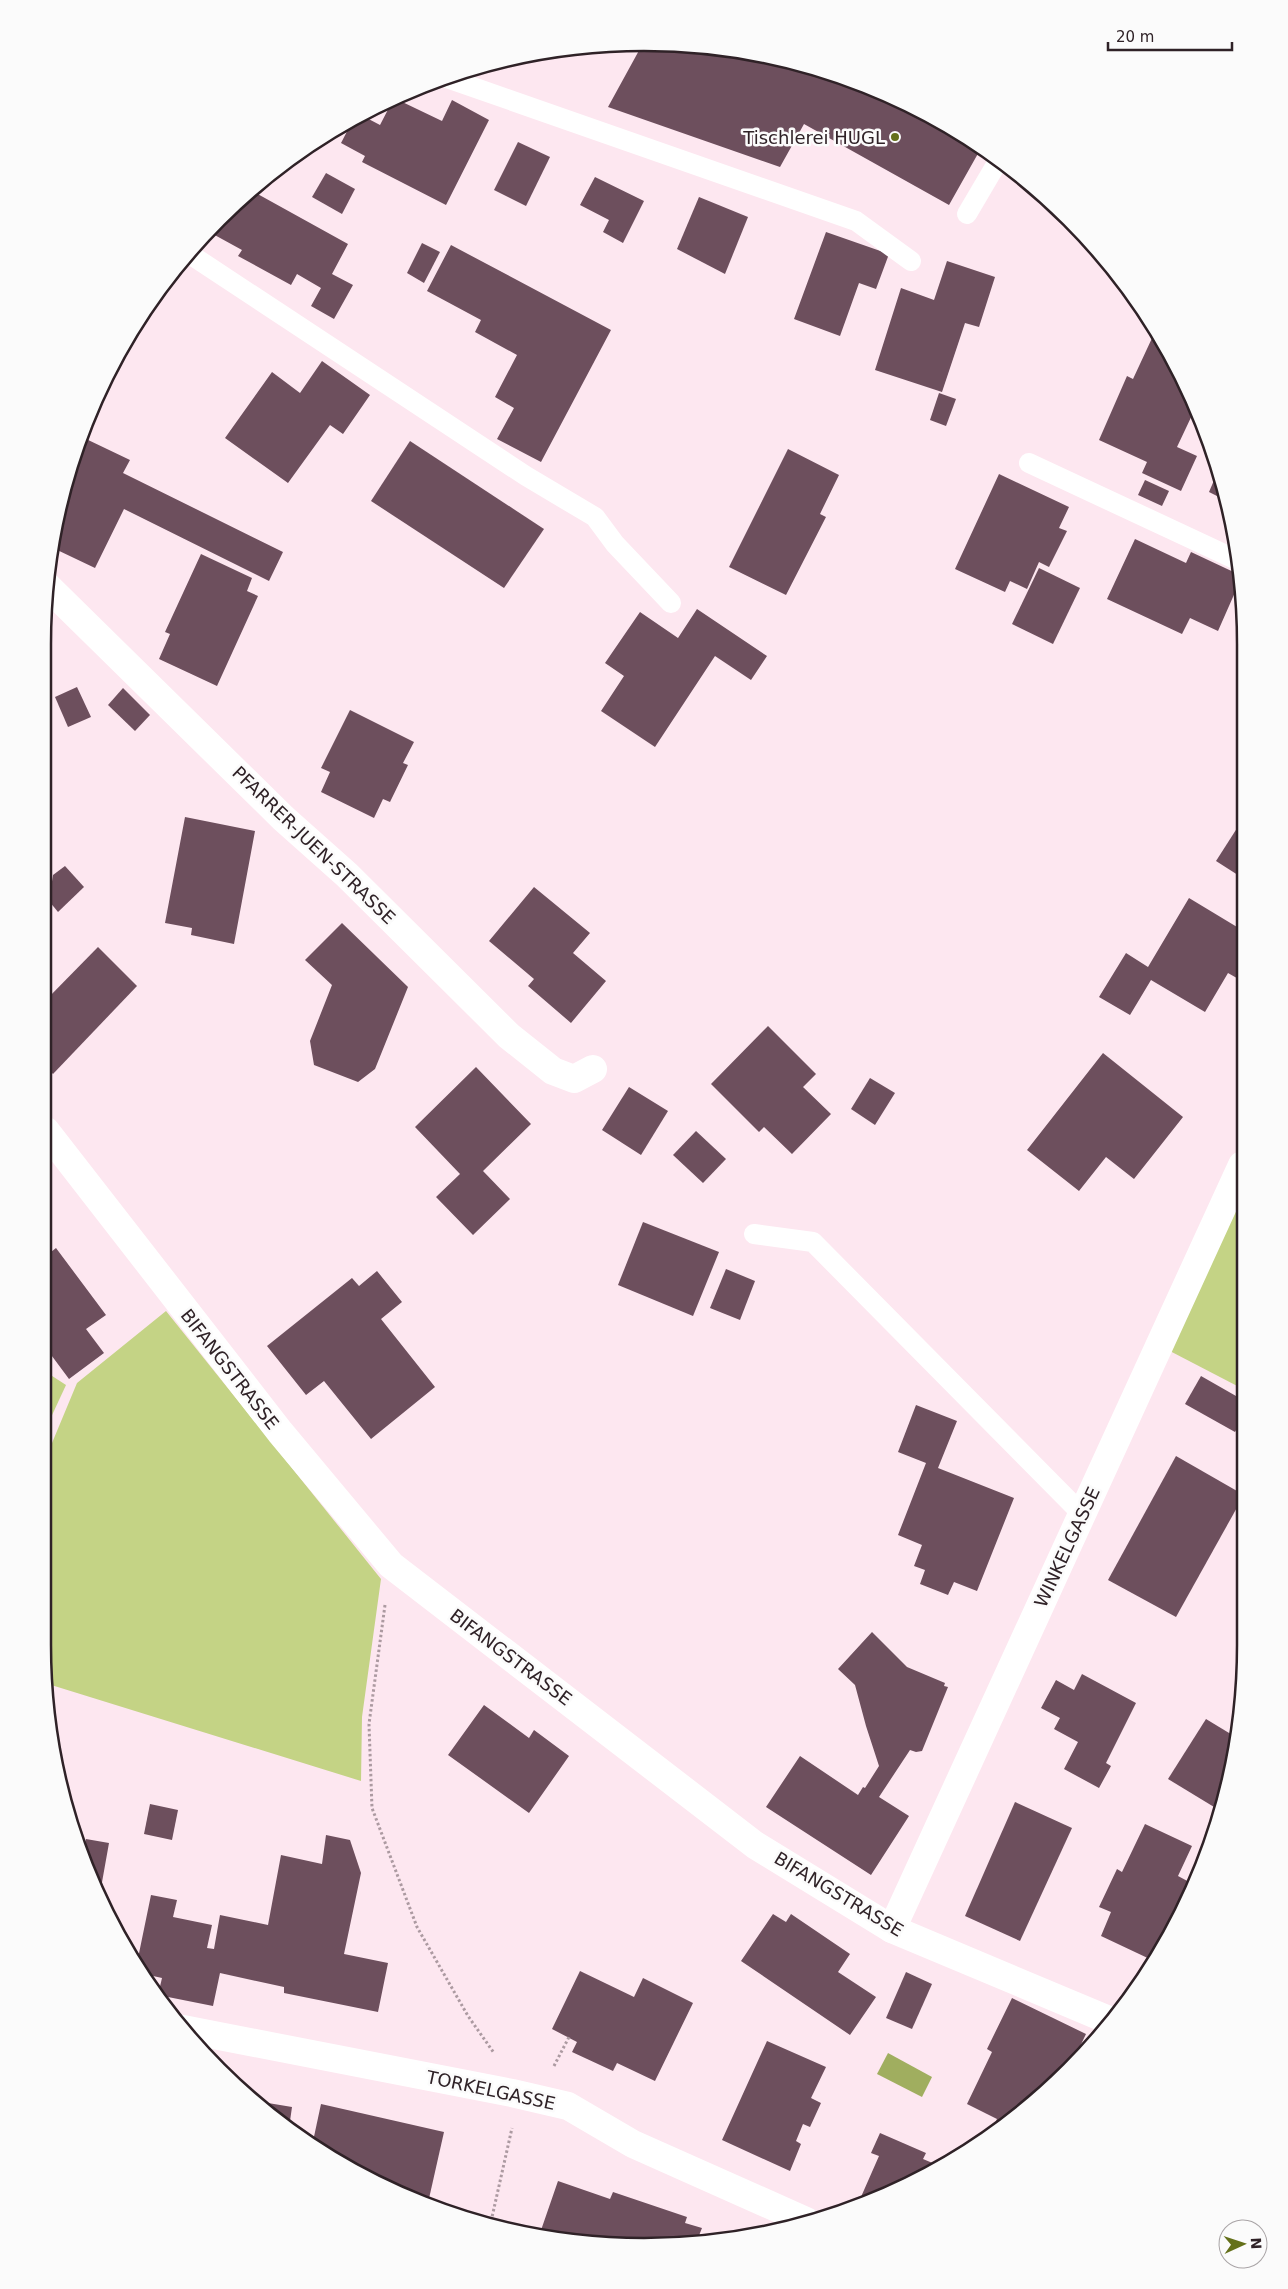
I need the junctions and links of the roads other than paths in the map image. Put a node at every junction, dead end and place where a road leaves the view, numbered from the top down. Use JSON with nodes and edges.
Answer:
{"nodes":[{"id":1,"x":457,"y":82,"type":"edge"},
{"id":2,"x":995,"y":167,"type":"edge"},
{"id":3,"x":967,"y":214,"type":"dead end"},
{"id":4,"x":195,"y":257,"type":"edge"},
{"id":5,"x":911,"y":261,"type":"dead end"},
{"id":6,"x":1029,"y":463,"type":"dead end"},
{"id":7,"x":1230,"y":557,"type":"edge"},
{"id":8,"x":54,"y":593,"type":"edge"},
{"id":9,"x":671,"y":603,"type":"dead end"},
{"id":10,"x":592,"y":1069,"type":"dead end"},
{"id":11,"x":51,"y":1137,"type":"edge"},
{"id":12,"x":1237,"y":1176,"type":"edge"},
{"id":13,"x":754,"y":1234,"type":"dead end"},
{"id":14,"x":1082,"y":1514,"type":"junction"},
{"id":15,"x":892,"y":1929,"type":"junction"},
{"id":16,"x":1105,"y":2017,"type":"edge"},
{"id":17,"x":194,"y":2031,"type":"edge"},
{"id":18,"x":798,"y":2218,"type":"edge"}],
"edges":[{"from":1,"to":5,"type":"lane"},
{"from":2,"to":3,"type":"lane"},
{"from":4,"to":9,"type":"lane"},
{"from":6,"to":7,"type":"lane"},
{"from":8,"to":10,"type":"street","name":"PFARRER-JUEN-STRASSE"},
{"from":11,"to":15,"type":"street","name":"BIFANGSTRASSE"},
{"from":12,"to":14,"type":"street","name":"WINKELGASSE"},
{"from":13,"to":14,"type":"lane"},
{"from":14,"to":15,"type":"street","name":"WINKELGASSE"},
{"from":15,"to":16,"type":"street","name":"BIFANGSTRASSE"},
{"from":17,"to":18,"type":"street","name":"TORKELGASSE"}]}
